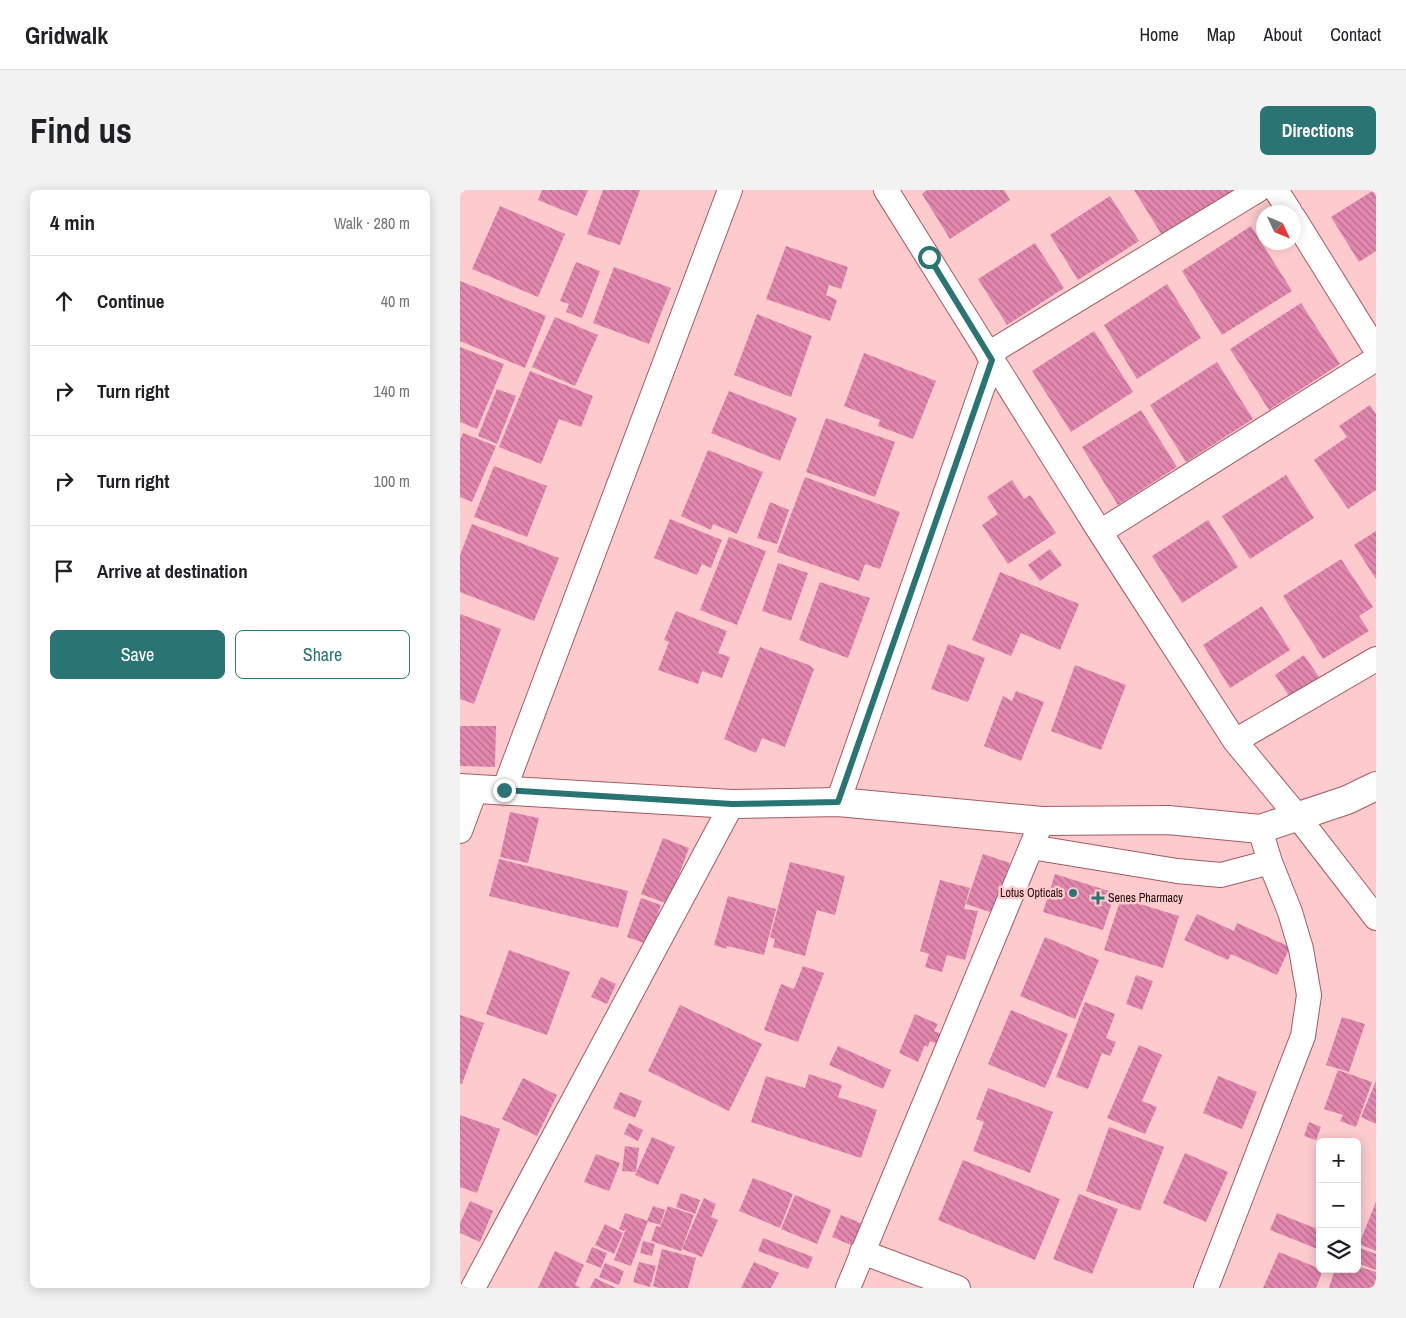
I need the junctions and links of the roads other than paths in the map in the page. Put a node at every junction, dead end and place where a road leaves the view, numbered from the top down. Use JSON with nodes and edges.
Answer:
{"nodes":[{"id":1,"x":730,"y":190,"type":"edge"},
{"id":2,"x":886,"y":190,"type":"edge"},
{"id":3,"x":1258,"y":190,"type":"edge"},
{"id":4,"x":1276,"y":190,"type":"edge"},
{"id":5,"x":1286,"y":205,"type":"edge"},
{"id":6,"x":1301,"y":229,"type":"edge"},
{"id":7,"x":1376,"y":350,"type":"edge"},
{"id":8,"x":990,"y":357,"type":"junction"},
{"id":9,"x":1376,"y":359,"type":"edge"},
{"id":10,"x":1100,"y":532,"type":"junction"},
{"id":11,"x":1376,"y":658,"type":"edge"},
{"id":12,"x":1235,"y":741,"type":"junction"},
{"id":13,"x":1376,"y":786,"type":"edge"},
{"id":14,"x":468,"y":788,"type":"edge"},
{"id":15,"x":504,"y":790,"type":"junction"},
{"id":16,"x":838,"y":802,"type":"junction"},
{"id":17,"x":732,"y":804,"type":"junction"},
{"id":18,"x":1298,"y":817,"type":"junction"},
{"id":19,"x":1042,"y":821,"type":"junction"},
{"id":20,"x":1260,"y":829,"type":"junction"},
{"id":21,"x":460,"y":831,"type":"edge"},
{"id":22,"x":1031,"y":847,"type":"junction"},
{"id":23,"x":1270,"y":862,"type":"junction"},
{"id":24,"x":1376,"y":918,"type":"edge"},
{"id":25,"x":862,"y":1252,"type":"junction"},
{"id":26,"x":473,"y":1288,"type":"edge"},
{"id":27,"x":848,"y":1288,"type":"edge"},
{"id":28,"x":958,"y":1288,"type":"edge"},
{"id":29,"x":1206,"y":1288,"type":"edge"}],
"edges":[{"from":1,"to":15,"type":"street"},
{"from":2,"to":8,"type":"street"},
{"from":3,"to":8,"type":"street"},
{"from":4,"to":5,"type":"street"},
{"from":6,"to":7,"type":"street"},
{"from":8,"to":10,"type":"street"},
{"from":8,"to":16,"type":"street"},
{"from":9,"to":10,"type":"street"},
{"from":10,"to":12,"type":"street"},
{"from":11,"to":12,"type":"street"},
{"from":12,"to":18,"type":"street"},
{"from":13,"to":18,"type":"street"},
{"from":14,"to":15,"type":"street"},
{"from":14,"to":21,"type":"street"},
{"from":15,"to":17,"type":"street"},
{"from":16,"to":17,"type":"street"},
{"from":16,"to":19,"type":"street"},
{"from":17,"to":26,"type":"street"},
{"from":18,"to":20,"type":"street"},
{"from":18,"to":24,"type":"street"},
{"from":19,"to":20,"type":"street"},
{"from":19,"to":22,"type":"street"},
{"from":20,"to":23,"type":"street"},
{"from":22,"to":23,"type":"street"},
{"from":22,"to":25,"type":"street"},
{"from":23,"to":29,"type":"street"},
{"from":25,"to":27,"type":"street"},
{"from":25,"to":28,"type":"street"}]}
